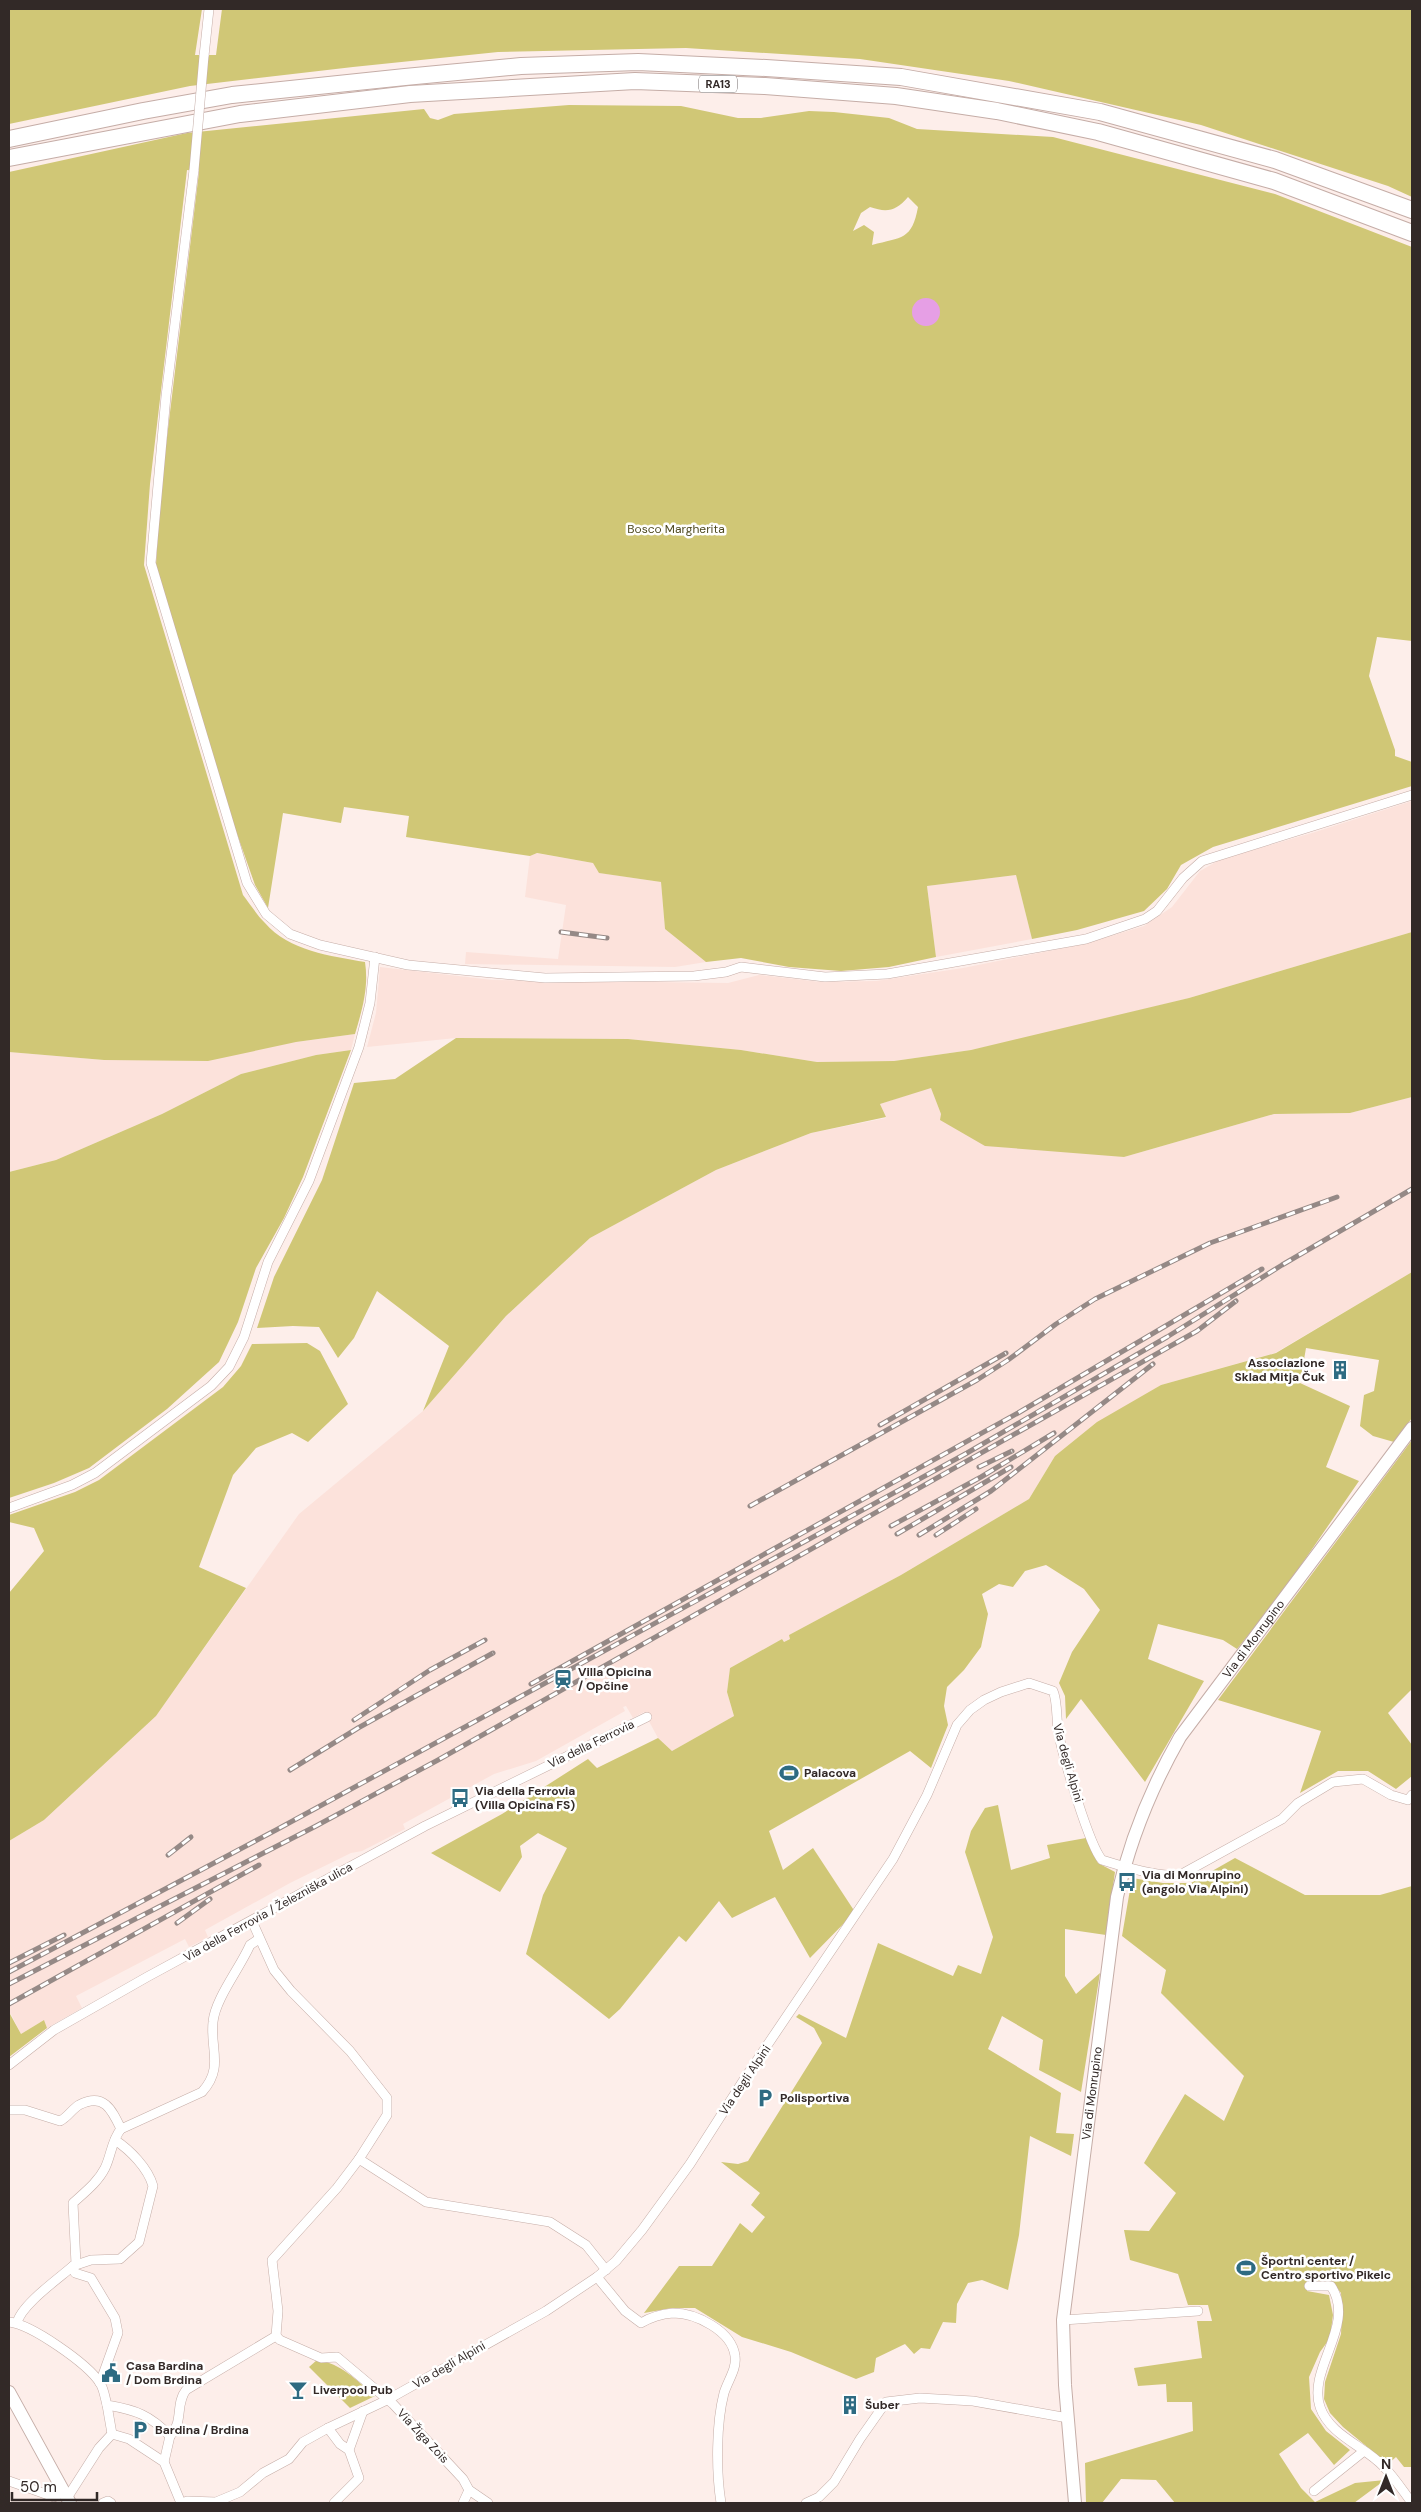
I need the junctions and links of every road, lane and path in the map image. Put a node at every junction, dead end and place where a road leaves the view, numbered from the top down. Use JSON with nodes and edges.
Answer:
{"nodes":[{"id":1,"x":209,"y":9,"type":"edge"},
{"id":2,"x":9,"y":139,"type":"edge"},
{"id":3,"x":9,"y":158,"type":"edge"},
{"id":4,"x":1412,"y":210,"type":"edge"},
{"id":5,"x":1412,"y":233,"type":"edge"},
{"id":6,"x":1412,"y":795,"type":"edge"},
{"id":7,"x":375,"y":957,"type":"junction"},
{"id":8,"x":1412,"y":1428,"type":"edge"},
{"id":9,"x":9,"y":1508,"type":"edge"},
{"id":10,"x":647,"y":1717,"type":"dead end"},
{"id":11,"x":535,"y":1771,"type":"joint"},
{"id":12,"x":1412,"y":1795,"type":"edge"},
{"id":13,"x":1124,"y":1867,"type":"junction"},
{"id":14,"x":252,"y":1921,"type":"junction"},
{"id":15,"x":260,"y":1939,"type":"junction"},
{"id":16,"x":9,"y":2065,"type":"edge"},
{"id":17,"x":9,"y":2110,"type":"edge"},
{"id":18,"x":121,"y":2129,"type":"junction"},
{"id":19,"x":115,"y":2140,"type":"junction"},
{"id":20,"x":360,"y":2159,"type":"junction"},
{"id":21,"x":74,"y":2265,"type":"junction"},
{"id":22,"x":606,"y":2270,"type":"junction"},
{"id":23,"x":597,"y":2277,"type":"junction"},
{"id":24,"x":1309,"y":2286,"type":"dead end"},
{"id":25,"x":1198,"y":2310,"type":"dead end"},
{"id":26,"x":1063,"y":2320,"type":"junction"},
{"id":27,"x":13,"y":2322,"type":"edge"},
{"id":28,"x":276,"y":2336,"type":"junction"},
{"id":29,"x":100,"y":2384,"type":"junction"},
{"id":30,"x":9,"y":2392,"type":"edge"},
{"id":31,"x":387,"y":2400,"type":"junction"},
{"id":32,"x":107,"y":2405,"type":"junction"},
{"id":33,"x":363,"y":2411,"type":"junction"},
{"id":34,"x":1068,"y":2418,"type":"junction"},
{"id":35,"x":328,"y":2428,"type":"junction"},
{"id":36,"x":112,"y":2434,"type":"junction"},
{"id":37,"x":170,"y":2436,"type":"junction"},
{"id":38,"x":349,"y":2450,"type":"junction"},
{"id":39,"x":1364,"y":2451,"type":"junction"},
{"id":40,"x":164,"y":2462,"type":"junction"},
{"id":41,"x":9,"y":2482,"type":"edge"},
{"id":42,"x":469,"y":2490,"type":"junction"},
{"id":43,"x":1314,"y":2492,"type":"dead end"},
{"id":44,"x":67,"y":2498,"type":"edge"},
{"id":45,"x":103,"y":2503,"type":"edge"},
{"id":46,"x":111,"y":2503,"type":"edge"},
{"id":47,"x":182,"y":2503,"type":"edge"},
{"id":48,"x":334,"y":2503,"type":"edge"},
{"id":49,"x":463,"y":2503,"type":"edge"},
{"id":50,"x":488,"y":2503,"type":"edge"},
{"id":51,"x":721,"y":2503,"type":"edge"},
{"id":52,"x":806,"y":2503,"type":"edge"},
{"id":53,"x":1075,"y":2503,"type":"edge"},
{"id":54,"x":1412,"y":2503,"type":"edge"}],
"edges":[{"from":1,"to":7,"type":"street","bridge":true},
{"from":2,"to":4,"type":"highway","number":"RA13"},
{"from":3,"to":5,"type":"highway","number":"RA13"},
{"from":6,"to":7,"type":"street"},
{"from":7,"to":9,"type":"street"},
{"from":8,"to":13,"type":"main road","name":"Via di Monrupino"},
{"from":10,"to":11,"type":"street","name":"Via della Ferrovia"},
{"from":11,"to":14,"type":"street","name":"Via della Ferrovia / Železniška ulica"},
{"from":12,"to":13,"type":"street"},
{"from":13,"to":22,"type":"street","name":"Via degli Alpini"},
{"from":13,"to":26,"type":"main road","name":"Via di Monrupino"},
{"from":14,"to":15,"type":"street"},
{"from":14,"to":16,"type":"street","name":"Via della Ferrovia / Železniška ulica"},
{"from":15,"to":18,"type":"street"},
{"from":15,"to":20,"type":"street"},
{"from":17,"to":18,"type":"street"},
{"from":18,"to":19,"type":"street"},
{"from":19,"to":21,"type":"street"},
{"from":19,"to":21,"type":"street"},
{"from":20,"to":22,"type":"street"},
{"from":20,"to":28,"type":"street"},
{"from":21,"to":27,"type":"street"},
{"from":21,"to":29,"type":"street"},
{"from":22,"to":23,"type":"street","name":"Via degli Alpini"},
{"from":23,"to":31,"type":"street","name":"Via degli Alpini"},
{"from":23,"to":51,"type":"street"},
{"from":24,"to":39,"type":"street"},
{"from":25,"to":26,"type":"street"},
{"from":26,"to":34,"type":"main road","name":"Via di Monrupino"},
{"from":27,"to":29,"type":"street"},
{"from":28,"to":31,"type":"street","name":"Via Žiga Zois"},
{"from":28,"to":37,"type":"street"},
{"from":29,"to":32,"type":"street"},
{"from":30,"to":44,"type":"main road"},
{"from":31,"to":33,"type":"street","name":"Via degli Alpini"},
{"from":31,"to":42,"type":"street","name":"Via Žiga Zois"},
{"from":32,"to":36,"type":"street"},
{"from":32,"to":37,"type":"street"},
{"from":33,"to":35,"type":"street","name":"Via degli Alpini"},
{"from":33,"to":38,"type":"street"},
{"from":34,"to":52,"type":"street"},
{"from":34,"to":53,"type":"main road","name":"Via di Monrupino"},
{"from":35,"to":38,"type":"street"},
{"from":35,"to":47,"type":"street","name":"Via degli Alpini"},
{"from":36,"to":40,"type":"street"},
{"from":36,"to":44,"type":"street"},
{"from":37,"to":40,"type":"street"},
{"from":38,"to":48,"type":"street"},
{"from":39,"to":43,"type":"street"},
{"from":39,"to":54,"type":"street"},
{"from":40,"to":47,"type":"street"},
{"from":41,"to":44,"type":"street"},
{"from":42,"to":49,"type":"street"},
{"from":42,"to":50,"type":"street","name":"Via Žiga Zois"},
{"from":45,"to":46,"type":"street"}]}
